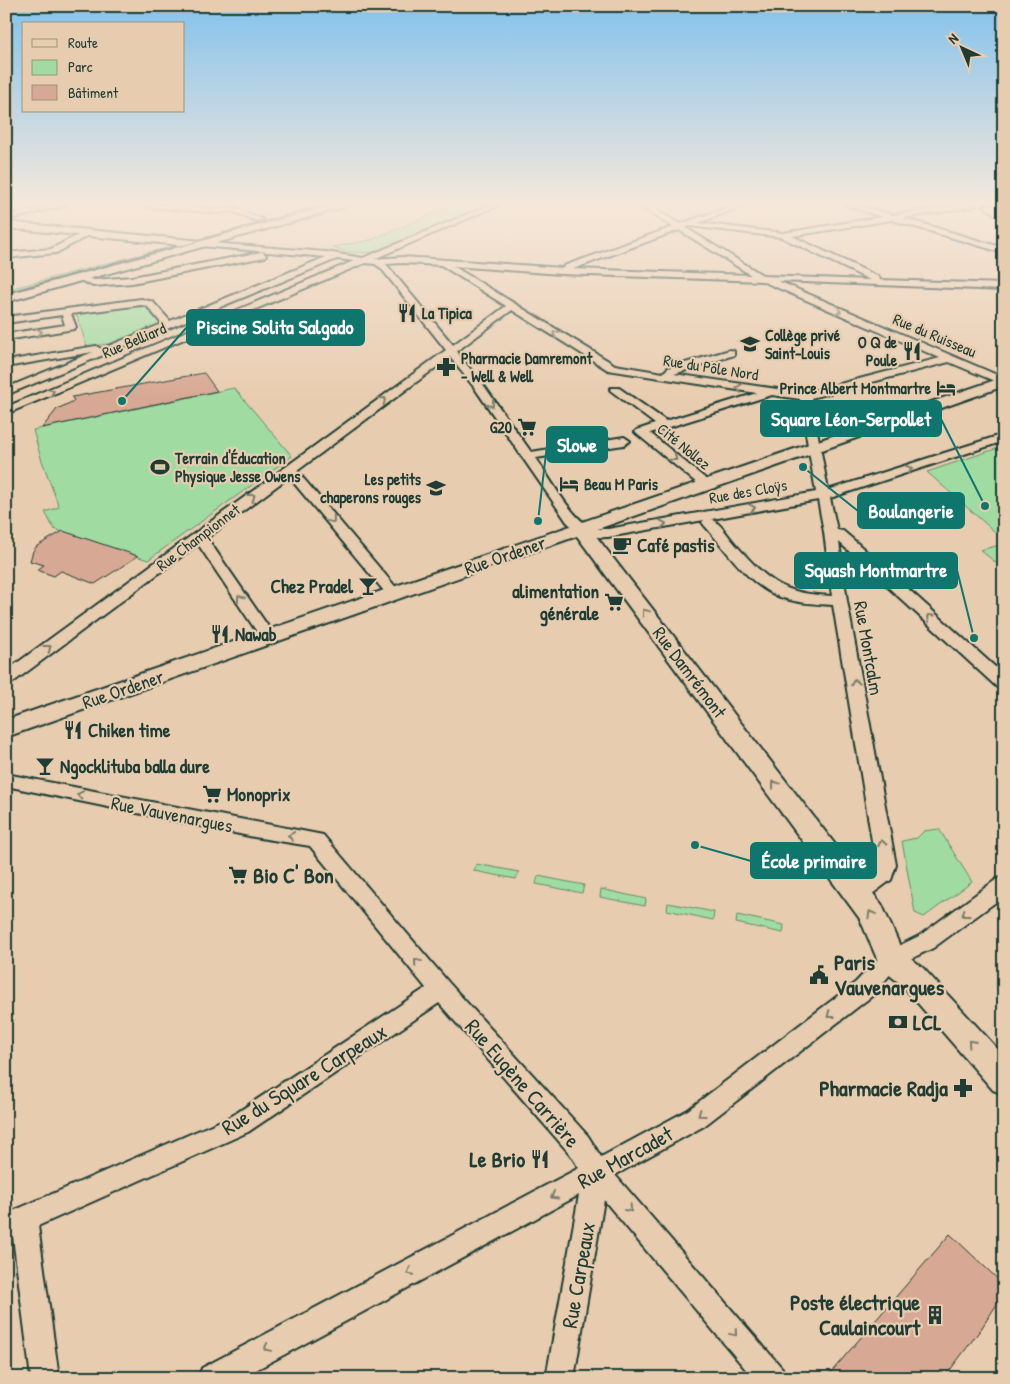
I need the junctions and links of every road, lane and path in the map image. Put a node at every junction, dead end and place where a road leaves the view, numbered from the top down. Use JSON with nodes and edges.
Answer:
{"nodes":[{"id":1,"x":76,"y":270,"type":"edge"},
{"id":2,"x":106,"y":270,"type":"edge"},
{"id":3,"x":184,"y":270,"type":"edge"},
{"id":4,"x":304,"y":270,"type":"edge"},
{"id":5,"x":339,"y":270,"type":"edge"},
{"id":6,"x":387,"y":270,"type":"edge"},
{"id":7,"x":453,"y":270,"type":"edge"},
{"id":8,"x":553,"y":270,"type":"edge"},
{"id":9,"x":560,"y":270,"type":"joint"},
{"id":10,"x":749,"y":270,"type":"edge"},
{"id":11,"x":855,"y":270,"type":"edge"},
{"id":12,"x":78,"y":277,"type":"junction"},
{"id":13,"x":760,"y":277,"type":"junction"},
{"id":14,"x":882,"y":283,"type":"junction"},
{"id":15,"x":1004,"y":287,"type":"edge"},
{"id":16,"x":6,"y":289,"type":"edge"},
{"id":17,"x":6,"y":298,"type":"edge"},
{"id":18,"x":512,"y":306,"type":"junction"},
{"id":19,"x":65,"y":312,"type":"junction"},
{"id":20,"x":6,"y":320,"type":"edge"},
{"id":21,"x":169,"y":326,"type":"junction"},
{"id":22,"x":6,"y":337,"type":"edge"},
{"id":23,"x":120,"y":346,"type":"junction"},
{"id":24,"x":452,"y":350,"type":"junction"},
{"id":25,"x":730,"y":353,"type":"dead end"},
{"id":26,"x":948,"y":359,"type":"junction"},
{"id":27,"x":6,"y":364,"type":"edge"},
{"id":28,"x":666,"y":376,"type":"junction"},
{"id":29,"x":1003,"y":382,"type":"edge"},
{"id":30,"x":615,"y":390,"type":"dead end"},
{"id":31,"x":6,"y":392,"type":"edge"},
{"id":32,"x":771,"y":392,"type":"junction"},
{"id":33,"x":805,"y":396,"type":"junction"},
{"id":34,"x":6,"y":411,"type":"edge"},
{"id":35,"x":664,"y":425,"type":"junction"},
{"id":36,"x":1004,"y":437,"type":"edge"},
{"id":37,"x":624,"y":441,"type":"dead end"},
{"id":38,"x":813,"y":448,"type":"junction"},
{"id":39,"x":528,"y":456,"type":"junction"},
{"id":40,"x":289,"y":469,"type":"junction"},
{"id":41,"x":707,"y":485,"type":"junction"},
{"id":42,"x":823,"y":496,"type":"junction"},
{"id":43,"x":709,"y":522,"type":"dead end"},
{"id":44,"x":581,"y":529,"type":"junction"},
{"id":45,"x":831,"y":532,"type":"junction"},
{"id":46,"x":199,"y":536,"type":"junction"},
{"id":47,"x":394,"y":594,"type":"junction"},
{"id":48,"x":840,"y":601,"type":"junction"},
{"id":49,"x":268,"y":638,"type":"junction"},
{"id":50,"x":6,"y":679,"type":"edge"},
{"id":51,"x":1004,"y":684,"type":"edge"},
{"id":52,"x":6,"y":729,"type":"edge"},
{"id":53,"x":6,"y":780,"type":"edge"},
{"id":54,"x":331,"y":858,"type":"joint"},
{"id":55,"x":1004,"y":885,"type":"edge"},
{"id":56,"x":856,"y":894,"type":"junction"},
{"id":57,"x":891,"y":959,"type":"junction"},
{"id":58,"x":441,"y":990,"type":"junction"},
{"id":59,"x":1004,"y":1080,"type":"edge"},
{"id":60,"x":596,"y":1172,"type":"junction"},
{"id":61,"x":15,"y":1223,"type":"edge"},
{"id":62,"x":45,"y":1378,"type":"edge"},
{"id":63,"x":212,"y":1378,"type":"edge"},
{"id":64,"x":560,"y":1378,"type":"edge"},
{"id":65,"x":772,"y":1378,"type":"edge"}],
"edges":[{"from":1,"to":16,"type":"main road"},
{"from":2,"to":12,"type":"main road"},
{"from":3,"to":12,"type":"street"},
{"from":4,"to":21,"type":"street"},
{"from":34,"to":5,"type":"street","name":"Rue Belliard","one_way":true},
{"from":6,"to":24,"type":"street","name":"Rue Damrémont"},
{"from":7,"to":18,"type":"street"},
{"from":8,"to":9,"type":"street"},
{"from":9,"to":13,"type":"street"},
{"from":10,"to":13,"type":"street","name":"Rue du Ruisseau"},
{"from":11,"to":14,"type":"street"},
{"from":12,"to":17,"type":"main road"},
{"from":13,"to":14,"type":"street"},
{"from":13,"to":26,"type":"street","name":"Rue du Ruisseau","one_way":true},
{"from":14,"to":15,"type":"street"},
{"from":18,"to":24,"type":"street","name":"Rue Championnet"},
{"from":28,"to":18,"type":"street","name":"Rue du Pôle Nord","one_way":true},
{"from":19,"to":20,"type":"street"},
{"from":19,"to":21,"type":"street"},
{"from":22,"to":19,"type":"street","one_way":true},
{"from":21,"to":23,"type":"street"},
{"from":23,"to":27,"type":"street"},
{"from":23,"to":31,"type":"street"},
{"from":24,"to":39,"type":"street","name":"Rue Damrémont","one_way":true},
{"from":40,"to":24,"type":"street","name":"Rue Championnet","one_way":true},
{"from":25,"to":28,"type":"street"},
{"from":26,"to":29,"type":"street","name":"Rue du Ruisseau"},
{"from":26,"to":33,"type":"street"},
{"from":32,"to":28,"type":"street","name":"Rue du Pôle Nord","one_way":true},
{"from":29,"to":38,"type":"main road","name":"Rue Ordener"},
{"from":30,"to":35,"type":"street","name":"Cité Nollez"},
{"from":32,"to":33,"type":"street","name":"Rue du Pôle Nord"},
{"from":32,"to":35,"type":"street"},
{"from":33,"to":38,"type":"street","name":"Rue Montcalm"},
{"from":35,"to":41,"type":"street","name":"Cité Nollez","one_way":true},
{"from":42,"to":36,"type":"street","name":"Rue des Cloÿs","one_way":true},
{"from":37,"to":39,"type":"street"},
{"from":38,"to":41,"type":"main road","name":"Rue Ordener"},
{"from":38,"to":42,"type":"street","name":"Rue Montcalm"},
{"from":39,"to":44,"type":"street","name":"Rue Damrémont"},
{"from":46,"to":40,"type":"street","name":"Rue Championnet","one_way":true},
{"from":40,"to":47,"type":"street","one_way":true},
{"from":41,"to":44,"type":"main road","name":"Rue Ordener"},
{"from":44,"to":42,"type":"street","name":"Rue des Cloÿs","one_way":true},
{"from":42,"to":45,"type":"street","name":"Rue Montcalm"},
{"from":43,"to":48,"type":"street"},
{"from":44,"to":47,"type":"main road","name":"Rue Ordener"},
{"from":56,"to":44,"type":"main road","name":"Rue Damrémont","one_way":true},
{"from":45,"to":48,"type":"street","name":"Rue Montcalm"},
{"from":51,"to":45,"type":"street","one_way":true},
{"from":49,"to":46,"type":"street","one_way":true},
{"from":50,"to":46,"type":"street","name":"Rue Championnet","one_way":true},
{"from":47,"to":49,"type":"main road","name":"Rue Ordener"},
{"from":56,"to":48,"type":"street","name":"Rue Montcalm","one_way":true},
{"from":49,"to":52,"type":"main road","name":"Rue Ordener"},
{"from":54,"to":53,"type":"street","name":"Rue Vauvenargues","one_way":true},
{"from":58,"to":54,"type":"street","name":"Rue Eugène Carrière","one_way":true},
{"from":55,"to":57,"type":"street","name":"Rue Marcadet","one_way":true},
{"from":57,"to":56,"type":"main road","name":"Rue Damrémont","one_way":true},
{"from":59,"to":57,"type":"main road","name":"Rue Damrémont","one_way":true},
{"from":57,"to":60,"type":"street","name":"Rue Marcadet","one_way":true},
{"from":58,"to":60,"type":"street","name":"Rue Eugène Carrière"},
{"from":58,"to":61,"type":"street","name":"Rue du Square Carpeaux"},
{"from":60,"to":63,"type":"street","name":"Rue Marcadet","one_way":true},
{"from":60,"to":64,"type":"street","name":"Rue Carpeaux"},
{"from":60,"to":65,"type":"street","name":"Rue Eugène Carrière","one_way":true},
{"from":61,"to":62,"type":"street","name":"Rue du Square Carpeaux"}]}
